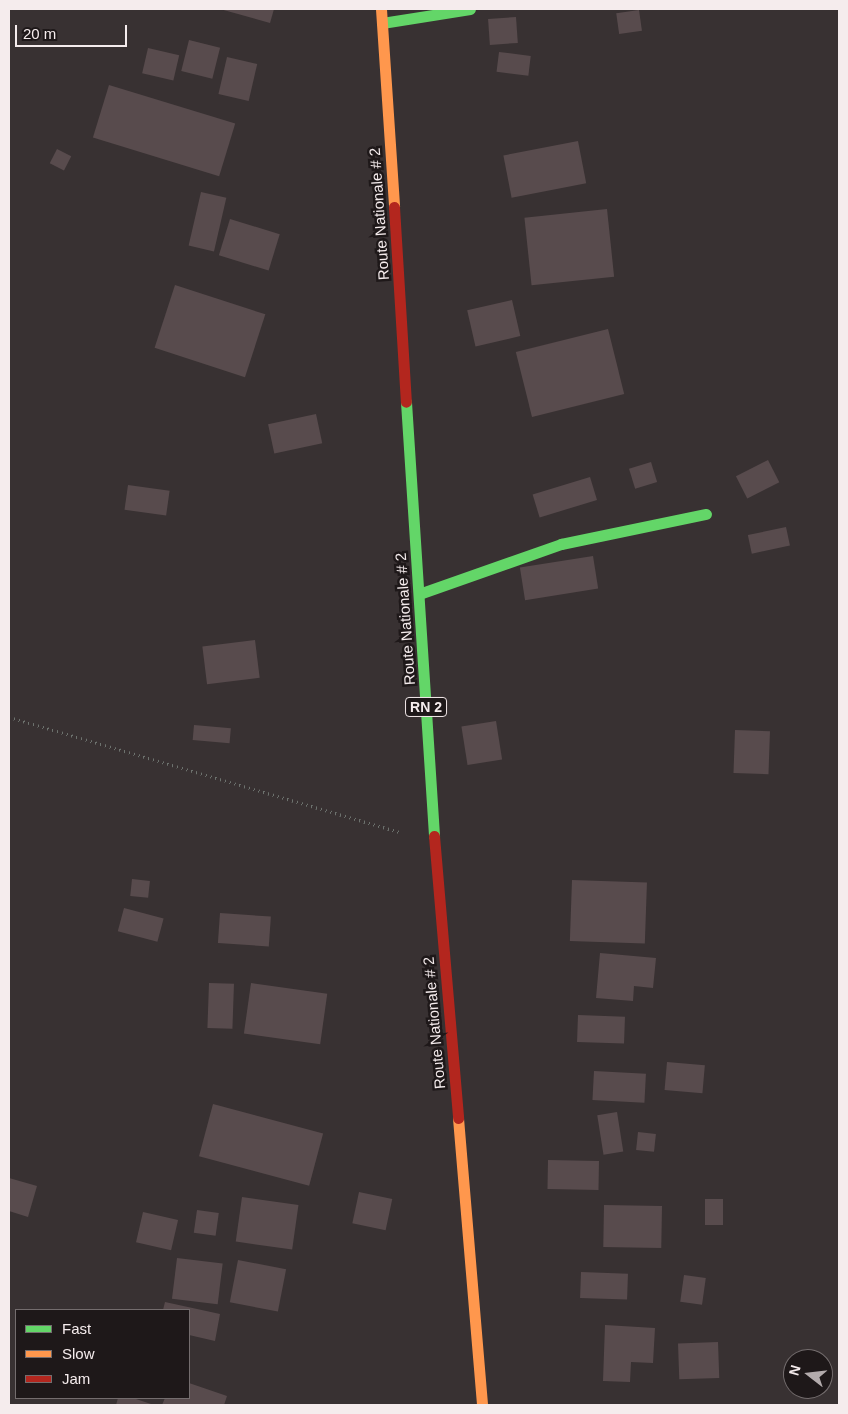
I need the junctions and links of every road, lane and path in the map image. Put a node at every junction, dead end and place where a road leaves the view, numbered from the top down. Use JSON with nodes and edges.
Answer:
{"nodes":[{"id":1,"x":381,"y":9,"type":"edge"},
{"id":2,"x":470,"y":9,"type":"edge"},
{"id":3,"x":382,"y":23,"type":"junction"},
{"id":4,"x":706,"y":514,"type":"dead end"},
{"id":5,"x":419,"y":594,"type":"junction"},
{"id":6,"x":9,"y":717,"type":"edge"},
{"id":7,"x":434,"y":842,"type":"junction"},
{"id":8,"x":482,"y":1405,"type":"edge"}],
"edges":[{"from":1,"to":3,"type":"main road","name":"Route Nationale # 2","number":"RN 2"},
{"from":2,"to":3,"type":"main road"},
{"from":3,"to":5,"type":"main road","name":"Route Nationale # 2","number":"RN 2"},
{"from":4,"to":5,"type":"main road"},
{"from":5,"to":7,"type":"main road","name":"Route Nationale # 2","number":"RN 2"},
{"from":6,"to":7,"type":"path"},
{"from":7,"to":8,"type":"main road","name":"Route Nationale # 2","number":"RN 2"}]}
